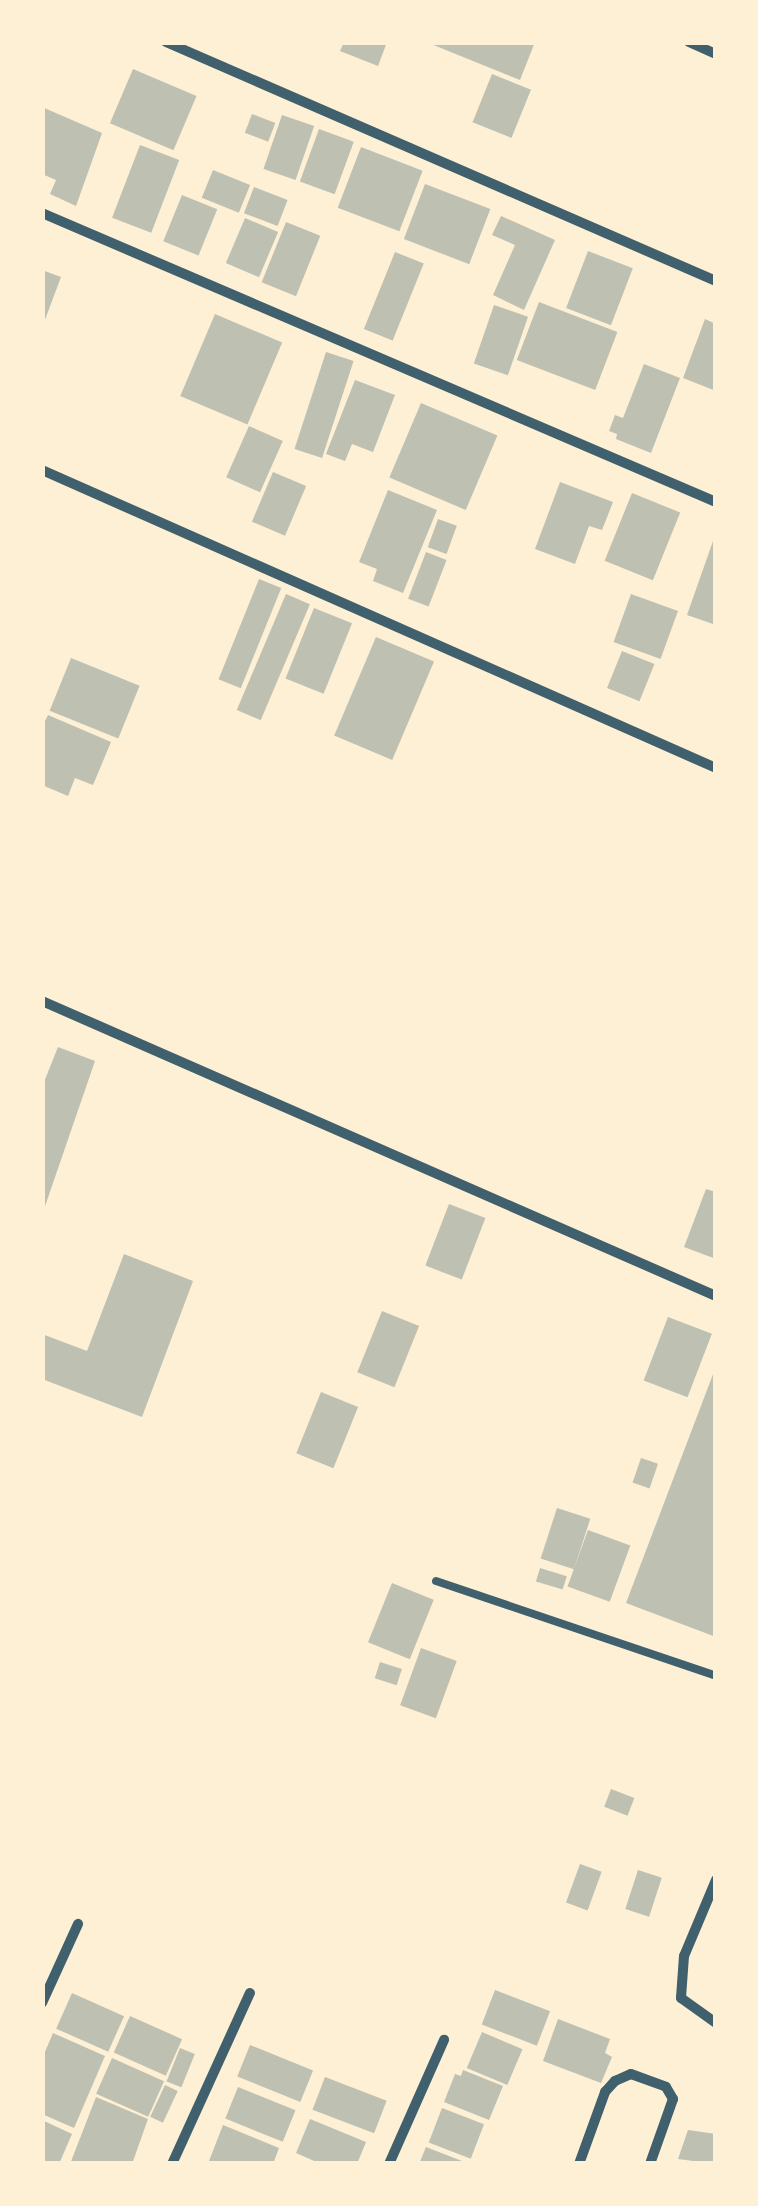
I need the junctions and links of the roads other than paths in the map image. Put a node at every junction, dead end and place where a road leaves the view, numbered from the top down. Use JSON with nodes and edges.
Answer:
{"nodes":[{"id":1,"x":166,"y":42,"type":"edge"},
{"id":2,"x":689,"y":42,"type":"edge"},
{"id":3,"x":716,"y":54,"type":"edge"},
{"id":4,"x":42,"y":213,"type":"edge"},
{"id":5,"x":716,"y":282,"type":"edge"},
{"id":6,"x":42,"y":470,"type":"edge"},
{"id":7,"x":716,"y":502,"type":"edge"},
{"id":8,"x":716,"y":768,"type":"edge"},
{"id":9,"x":42,"y":1001,"type":"edge"},
{"id":10,"x":716,"y":1296,"type":"edge"},
{"id":11,"x":436,"y":1581,"type":"dead end"},
{"id":12,"x":716,"y":1676,"type":"edge"},
{"id":13,"x":716,"y":1880,"type":"edge"},
{"id":14,"x":78,"y":1924,"type":"dead end"},
{"id":15,"x":250,"y":1993,"type":"dead end"},
{"id":16,"x":42,"y":2004,"type":"edge"},
{"id":17,"x":716,"y":2023,"type":"edge"},
{"id":18,"x":444,"y":2040,"type":"dead end"},
{"id":19,"x":172,"y":2164,"type":"edge"},
{"id":20,"x":388,"y":2164,"type":"edge"},
{"id":21,"x":580,"y":2164,"type":"edge"},
{"id":22,"x":650,"y":2164,"type":"edge"}],
"edges":[{"from":1,"to":5,"type":"street"},
{"from":2,"to":3,"type":"street"},
{"from":4,"to":7,"type":"street"},
{"from":6,"to":8,"type":"street"},
{"from":9,"to":10,"type":"street"},
{"from":11,"to":12,"type":"lane"},
{"from":13,"to":17,"type":"street"},
{"from":14,"to":16,"type":"street"},
{"from":15,"to":19,"type":"street"},
{"from":18,"to":20,"type":"street"},
{"from":21,"to":22,"type":"street"}]}
